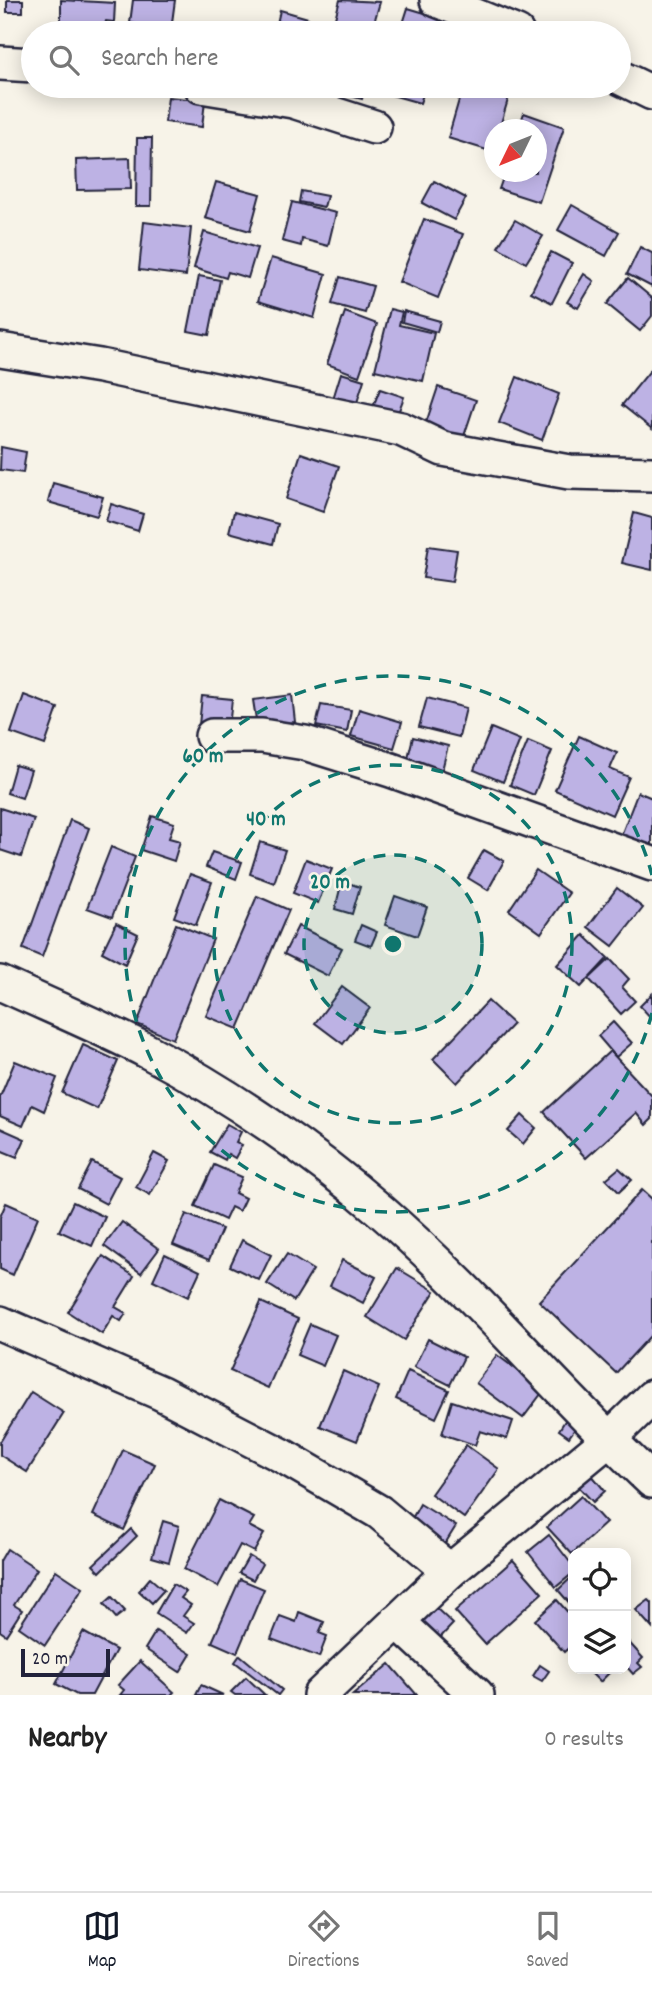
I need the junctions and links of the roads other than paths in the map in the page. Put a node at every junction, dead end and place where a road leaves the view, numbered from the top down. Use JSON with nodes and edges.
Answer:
{"nodes":[{"id":1,"x":437,"y":0,"type":"edge"},
{"id":2,"x":488,"y":21,"type":"edge"},
{"id":3,"x":0,"y":63,"type":"edge"},
{"id":4,"x":21,"y":64,"type":"edge"},
{"id":5,"x":631,"y":83,"type":"edge"},
{"id":6,"x":652,"y":93,"type":"edge"},
{"id":7,"x":275,"y":98,"type":"edge"},
{"id":8,"x":374,"y":127,"type":"dead end"},
{"id":9,"x":0,"y":350,"type":"edge"},
{"id":10,"x":652,"y":474,"type":"edge"},
{"id":11,"x":212,"y":736,"type":"dead end"},
{"id":12,"x":652,"y":864,"type":"edge"},
{"id":13,"x":0,"y":983,"type":"edge"},
{"id":14,"x":0,"y":1324,"type":"edge"},
{"id":15,"x":652,"y":1397,"type":"edge"},
{"id":16,"x":608,"y":1440,"type":"junction"},
{"id":17,"x":652,"y":1481,"type":"edge"},
{"id":18,"x":450,"y":1571,"type":"junction"},
{"id":19,"x":397,"y":1621,"type":"junction"},
{"id":20,"x":320,"y":1695,"type":"edge"},
{"id":21,"x":477,"y":1695,"type":"edge"}],
"edges":[{"from":1,"to":2,"type":"street"},
{"from":3,"to":4,"type":"street"},
{"from":5,"to":6,"type":"street"},
{"from":7,"to":8,"type":"street"},
{"from":9,"to":10,"type":"street"},
{"from":11,"to":12,"type":"street"},
{"from":13,"to":16,"type":"street"},
{"from":14,"to":18,"type":"street"},
{"from":15,"to":16,"type":"street"},
{"from":16,"to":17,"type":"street"},
{"from":16,"to":18,"type":"street"},
{"from":18,"to":19,"type":"street"},
{"from":19,"to":20,"type":"street"},
{"from":19,"to":21,"type":"street"}]}
